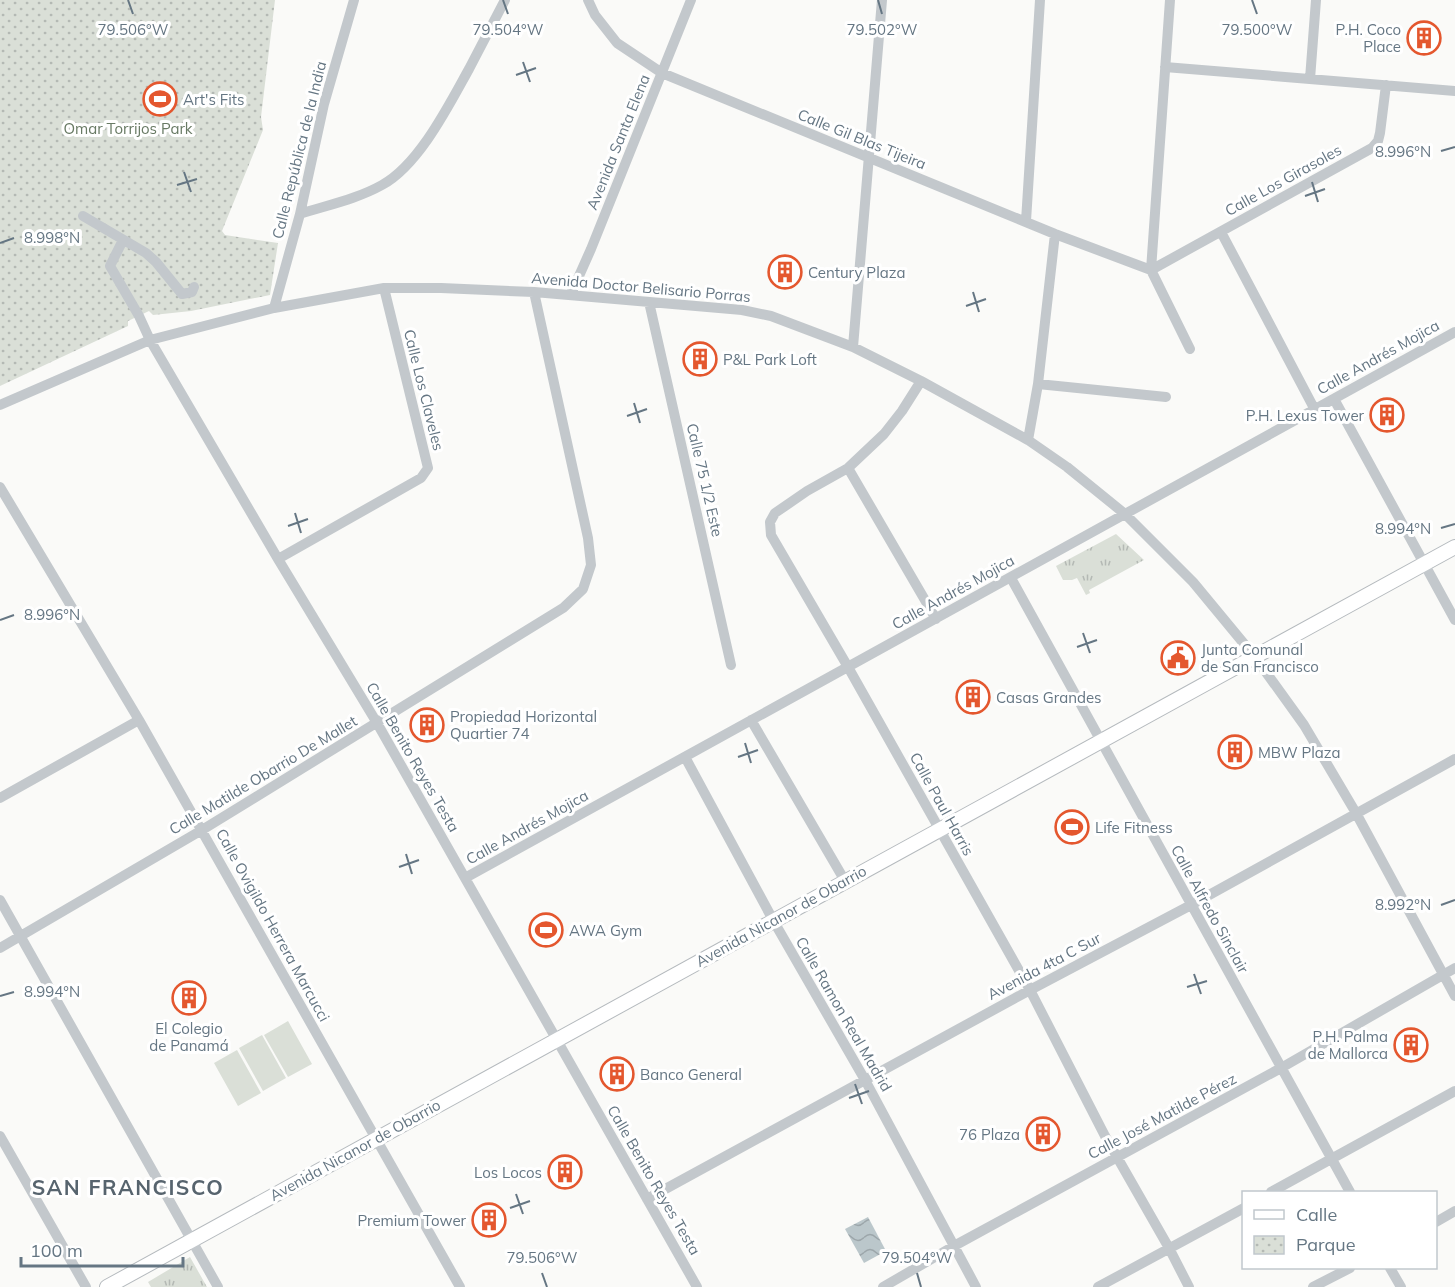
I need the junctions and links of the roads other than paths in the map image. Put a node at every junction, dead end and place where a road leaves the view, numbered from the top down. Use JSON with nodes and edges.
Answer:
{"nodes":[{"id":1,"x":354,"y":0,"type":"edge"},
{"id":2,"x":505,"y":0,"type":"edge"},
{"id":3,"x":588,"y":0,"type":"edge"},
{"id":4,"x":691,"y":0,"type":"edge"},
{"id":5,"x":882,"y":0,"type":"edge"},
{"id":6,"x":1040,"y":0,"type":"edge"},
{"id":7,"x":1170,"y":0,"type":"edge"},
{"id":8,"x":1316,"y":0,"type":"edge"},
{"id":9,"x":1165,"y":68,"type":"junction"},
{"id":10,"x":662,"y":73,"type":"junction"},
{"id":11,"x":1310,"y":79,"type":"junction"},
{"id":12,"x":1386,"y":86,"type":"junction"},
{"id":13,"x":1455,"y":91,"type":"edge"},
{"id":14,"x":869,"y":159,"type":"junction"},
{"id":15,"x":300,"y":214,"type":"junction"},
{"id":16,"x":83,"y":216,"type":"dead end"},
{"id":17,"x":1026,"y":221,"type":"junction"},
{"id":18,"x":1221,"y":231,"type":"junction"},
{"id":19,"x":1055,"y":234,"type":"junction"},
{"id":20,"x":123,"y":240,"type":"junction"},
{"id":21,"x":1151,"y":270,"type":"junction"},
{"id":22,"x":194,"y":287,"type":"dead end"},
{"id":23,"x":384,"y":288,"type":"junction"},
{"id":24,"x":534,"y":292,"type":"junction"},
{"id":25,"x":571,"y":294,"type":"junction"},
{"id":26,"x":649,"y":302,"type":"junction"},
{"id":27,"x":274,"y":308,"type":"junction"},
{"id":28,"x":1455,"y":332,"type":"edge"},
{"id":29,"x":150,"y":340,"type":"junction"},
{"id":30,"x":853,"y":347,"type":"junction"},
{"id":31,"x":1190,"y":349,"type":"dead end"},
{"id":32,"x":921,"y":381,"type":"junction"},
{"id":33,"x":1038,"y":384,"type":"junction"},
{"id":34,"x":1166,"y":397,"type":"dead end"},
{"id":35,"x":1334,"y":399,"type":"junction"},
{"id":36,"x":0,"y":405,"type":"edge"},
{"id":37,"x":1315,"y":410,"type":"junction"},
{"id":38,"x":1028,"y":440,"type":"junction"},
{"id":39,"x":849,"y":468,"type":"junction"},
{"id":40,"x":0,"y":487,"type":"edge"},
{"id":41,"x":1125,"y":514,"type":"junction"},
{"id":42,"x":1455,"y":547,"type":"edge"},
{"id":43,"x":279,"y":559,"type":"junction"},
{"id":44,"x":1424,"y":564,"type":"junction"},
{"id":45,"x":1011,"y":578,"type":"junction"},
{"id":46,"x":936,"y":619,"type":"junction"},
{"id":47,"x":1455,"y":620,"type":"edge"},
{"id":48,"x":1255,"y":657,"type":"junction"},
{"id":49,"x":731,"y":665,"type":"dead end"},
{"id":50,"x":848,"y":667,"type":"junction"},
{"id":51,"x":140,"y":720,"type":"junction"},
{"id":52,"x":751,"y":720,"type":"junction"},
{"id":53,"x":377,"y":723,"type":"junction"},
{"id":54,"x":1101,"y":742,"type":"junction"},
{"id":55,"x":685,"y":757,"type":"junction"},
{"id":56,"x":1455,"y":759,"type":"edge"},
{"id":57,"x":0,"y":798,"type":"edge"},
{"id":58,"x":1356,"y":813,"type":"junction"},
{"id":59,"x":202,"y":830,"type":"junction"},
{"id":60,"x":939,"y":830,"type":"junction"},
{"id":61,"x":465,"y":878,"type":"junction"},
{"id":62,"x":845,"y":880,"type":"junction"},
{"id":63,"x":0,"y":900,"type":"edge"},
{"id":64,"x":1191,"y":905,"type":"junction"},
{"id":65,"x":773,"y":920,"type":"junction"},
{"id":66,"x":21,"y":936,"type":"junction"},
{"id":67,"x":0,"y":948,"type":"edge"},
{"id":68,"x":1455,"y":968,"type":"edge"},
{"id":69,"x":1443,"y":975,"type":"junction"},
{"id":70,"x":1030,"y":990,"type":"junction"},
{"id":71,"x":1455,"y":996,"type":"edge"},
{"id":72,"x":556,"y":1039,"type":"junction"},
{"id":73,"x":1281,"y":1068,"type":"junction"},
{"id":74,"x":866,"y":1080,"type":"junction"},
{"id":75,"x":1455,"y":1091,"type":"edge"},
{"id":76,"x":0,"y":1136,"type":"edge"},
{"id":77,"x":375,"y":1139,"type":"junction"},
{"id":78,"x":1117,"y":1157,"type":"junction"},
{"id":79,"x":1332,"y":1160,"type":"junction"},
{"id":80,"x":1273,"y":1191,"type":"edge"},
{"id":81,"x":1349,"y":1191,"type":"edge"},
{"id":82,"x":647,"y":1199,"type":"junction"},
{"id":83,"x":1242,"y":1209,"type":"edge"},
{"id":84,"x":1455,"y":1211,"type":"edge"},
{"id":85,"x":1437,"y":1221,"type":"edge"},
{"id":86,"x":191,"y":1240,"type":"junction"},
{"id":87,"x":954,"y":1246,"type":"junction"},
{"id":88,"x":1168,"y":1248,"type":"junction"},
{"id":89,"x":1348,"y":1269,"type":"edge"},
{"id":90,"x":1391,"y":1269,"type":"edge"},
{"id":91,"x":86,"y":1287,"type":"edge"},
{"id":92,"x":107,"y":1287,"type":"edge"},
{"id":93,"x":218,"y":1287,"type":"edge"},
{"id":94,"x":460,"y":1287,"type":"edge"},
{"id":95,"x":697,"y":1287,"type":"edge"},
{"id":96,"x":883,"y":1287,"type":"edge"},
{"id":97,"x":976,"y":1287,"type":"edge"},
{"id":98,"x":1098,"y":1287,"type":"edge"},
{"id":99,"x":1189,"y":1287,"type":"edge"},
{"id":100,"x":1313,"y":1287,"type":"edge"},
{"id":101,"x":1401,"y":1287,"type":"edge"}],
"edges":[{"from":1,"to":15,"type":"street","name":"Calle República de la India"},
{"from":2,"to":15,"type":"street"},
{"from":3,"to":10,"type":"street","name":"Calle Gil Blas Tijeira"},
{"from":4,"to":10,"type":"street","name":"Avenida Santa Elena"},
{"from":5,"to":14,"type":"street"},
{"from":6,"to":17,"type":"street"},
{"from":7,"to":9,"type":"street"},
{"from":8,"to":11,"type":"street"},
{"from":9,"to":11,"type":"street"},
{"from":9,"to":21,"type":"street"},
{"from":10,"to":14,"type":"street","name":"Calle Gil Blas Tijeira"},
{"from":10,"to":25,"type":"street","name":"Avenida Santa Elena"},
{"from":11,"to":12,"type":"street"},
{"from":12,"to":13,"type":"street"},
{"from":12,"to":18,"type":"street","name":"Calle Los Girasoles"},
{"from":14,"to":17,"type":"street","name":"Calle Gil Blas Tijeira"},
{"from":14,"to":30,"type":"street"},
{"from":15,"to":27,"type":"street","name":"Calle República de la India"},
{"from":16,"to":20,"type":"street"},
{"from":17,"to":19,"type":"street","name":"Calle Gil Blas Tijeira"},
{"from":18,"to":21,"type":"street","name":"Calle Los Girasoles"},
{"from":18,"to":37,"type":"street"},
{"from":19,"to":21,"type":"street","name":"Calle Gil Blas Tijeira"},
{"from":19,"to":33,"type":"street"},
{"from":20,"to":22,"type":"street"},
{"from":20,"to":29,"type":"street","name":"Calle Benito Reyes Testa"},
{"from":21,"to":31,"type":"street"},
{"from":23,"to":24,"type":"street","name":"Avenida Doctor Belisario Porras"},
{"from":23,"to":27,"type":"street","name":"Avenida Doctor Belisario Porras"},
{"from":23,"to":43,"type":"street","name":"Calle Los Claveles"},
{"from":24,"to":25,"type":"street","name":"Avenida Doctor Belisario Porras"},
{"from":24,"to":53,"type":"street","name":"Calle Matilde Obarrio De Mallet"},
{"from":25,"to":26,"type":"street","name":"Avenida Doctor Belisario Porras"},
{"from":26,"to":30,"type":"street","name":"Avenida Doctor Belisario Porras"},
{"from":26,"to":49,"type":"street","name":"Calle 75 1/2 Este"},
{"from":27,"to":29,"type":"street","name":"Avenida Doctor Belisario Porras"},
{"from":28,"to":35,"type":"street","name":"Calle Andrés Mojica"},
{"from":29,"to":36,"type":"street","name":"Avenida Doctor Belisario Porras"},
{"from":29,"to":43,"type":"street","name":"Calle Benito Reyes Testa"},
{"from":30,"to":32,"type":"street","name":"Avenida Doctor Belisario Porras"},
{"from":32,"to":38,"type":"street","name":"Avenida Doctor Belisario Porras"},
{"from":32,"to":39,"type":"street","name":"Calle Paul Harris"},
{"from":33,"to":34,"type":"street"},
{"from":33,"to":38,"type":"street"},
{"from":35,"to":37,"type":"street","name":"Calle Andrés Mojica"},
{"from":35,"to":44,"type":"street"},
{"from":37,"to":41,"type":"street","name":"Calle Andrés Mojica"},
{"from":38,"to":41,"type":"street","name":"Avenida Doctor Belisario Porras"},
{"from":39,"to":46,"type":"street"},
{"from":39,"to":50,"type":"street","name":"Calle Paul Harris"},
{"from":40,"to":51,"type":"street","name":"Calle Ovigildo Herrera Marcucci"},
{"from":41,"to":45,"type":"street","name":"Calle Andrés Mojica"},
{"from":41,"to":48,"type":"street","name":"Avenida Doctor Belisario Porras"},
{"from":42,"to":44,"type":"main road","name":"Avenida Nicanor de Obarrio"},
{"from":43,"to":53,"type":"street","name":"Calle Benito Reyes Testa"},
{"from":44,"to":47,"type":"street"},
{"from":44,"to":48,"type":"main road","name":"Avenida Nicanor de Obarrio"},
{"from":45,"to":46,"type":"street","name":"Calle Andrés Mojica"},
{"from":45,"to":54,"type":"street","name":"Calle Alfredo Sinclair"},
{"from":46,"to":50,"type":"street","name":"Calle Andrés Mojica"},
{"from":48,"to":54,"type":"main road","name":"Avenida Nicanor de Obarrio"},
{"from":48,"to":58,"type":"street","name":"Avenida Doctor Belisario Porras"},
{"from":50,"to":52,"type":"street","name":"Calle Andrés Mojica"},
{"from":50,"to":60,"type":"street","name":"Calle Paul Harris"},
{"from":51,"to":57,"type":"street"},
{"from":51,"to":59,"type":"street","name":"Calle Ovigildo Herrera Marcucci"},
{"from":52,"to":55,"type":"street","name":"Calle Andrés Mojica"},
{"from":52,"to":62,"type":"street"},
{"from":53,"to":59,"type":"street","name":"Calle Matilde Obarrio De Mallet"},
{"from":53,"to":61,"type":"street","name":"Calle Benito Reyes Testa"},
{"from":54,"to":60,"type":"main road","name":"Avenida Nicanor de Obarrio"},
{"from":54,"to":64,"type":"street","name":"Calle Alfredo Sinclair"},
{"from":55,"to":61,"type":"street","name":"Calle Andrés Mojica"},
{"from":55,"to":65,"type":"street","name":"Calle Ramon Real Madrid"},
{"from":56,"to":58,"type":"street","name":"Avenida 4ta C Sur"},
{"from":58,"to":64,"type":"street","name":"Avenida 4ta C Sur"},
{"from":58,"to":69,"type":"street","name":"Avenida Doctor Belisario Porras"},
{"from":59,"to":66,"type":"street","name":"Calle Matilde Obarrio De Mallet"},
{"from":59,"to":77,"type":"street","name":"Calle Ovigildo Herrera Marcucci"},
{"from":60,"to":62,"type":"main road","name":"Avenida Nicanor de Obarrio"},
{"from":60,"to":70,"type":"street","name":"Calle Paul Harris"},
{"from":61,"to":72,"type":"street","name":"Calle Benito Reyes Testa"},
{"from":62,"to":65,"type":"main road","name":"Avenida Nicanor de Obarrio"},
{"from":63,"to":66,"type":"street"},
{"from":64,"to":70,"type":"street","name":"Avenida 4ta C Sur"},
{"from":64,"to":73,"type":"street","name":"Calle Alfredo Sinclair"},
{"from":65,"to":72,"type":"main road","name":"Avenida Nicanor de Obarrio"},
{"from":65,"to":74,"type":"street","name":"Calle Ramon Real Madrid"},
{"from":66,"to":67,"type":"street","name":"Calle Matilde Obarrio De Mallet"},
{"from":66,"to":86,"type":"street"},
{"from":68,"to":69,"type":"street","name":"Calle José Matilde Pérez"},
{"from":69,"to":71,"type":"street","name":"Avenida Doctor Belisario Porras"},
{"from":69,"to":73,"type":"street","name":"Calle José Matilde Pérez"},
{"from":70,"to":74,"type":"street","name":"Avenida 4ta C Sur"},
{"from":70,"to":78,"type":"street","name":"Calle Paul Harris"},
{"from":72,"to":77,"type":"main road","name":"Avenida Nicanor de Obarrio"},
{"from":72,"to":82,"type":"street","name":"Calle Benito Reyes Testa"},
{"from":73,"to":78,"type":"street","name":"Calle José Matilde Pérez"},
{"from":73,"to":79,"type":"street","name":"Calle Alfredo Sinclair"},
{"from":74,"to":82,"type":"street","name":"Avenida 4ta C Sur"},
{"from":74,"to":87,"type":"street","name":"Calle Ramon Real Madrid"},
{"from":75,"to":79,"type":"street"},
{"from":76,"to":91,"type":"street"},
{"from":77,"to":86,"type":"main road","name":"Avenida Nicanor de Obarrio"},
{"from":77,"to":94,"type":"street","name":"Calle Ovigildo Herrera Marcucci"},
{"from":78,"to":87,"type":"street","name":"Calle José Matilde Pérez"},
{"from":78,"to":88,"type":"street","name":"Calle Paul Harris"},
{"from":79,"to":80,"type":"street"},
{"from":79,"to":81,"type":"street","name":"Calle Alfredo Sinclair"},
{"from":82,"to":95,"type":"street","name":"Calle Benito Reyes Testa"},
{"from":83,"to":88,"type":"street"},
{"from":84,"to":85,"type":"street"},
{"from":86,"to":92,"type":"main road","name":"Avenida Nicanor de Obarrio"},
{"from":86,"to":93,"type":"street"},
{"from":87,"to":96,"type":"street","name":"Calle José Matilde Pérez"},
{"from":87,"to":97,"type":"street","name":"Calle Ramon Real Madrid"},
{"from":88,"to":98,"type":"street"},
{"from":88,"to":99,"type":"street","name":"Calle Paul Harris"},
{"from":89,"to":100,"type":"street"},
{"from":90,"to":101,"type":"street"}]}
